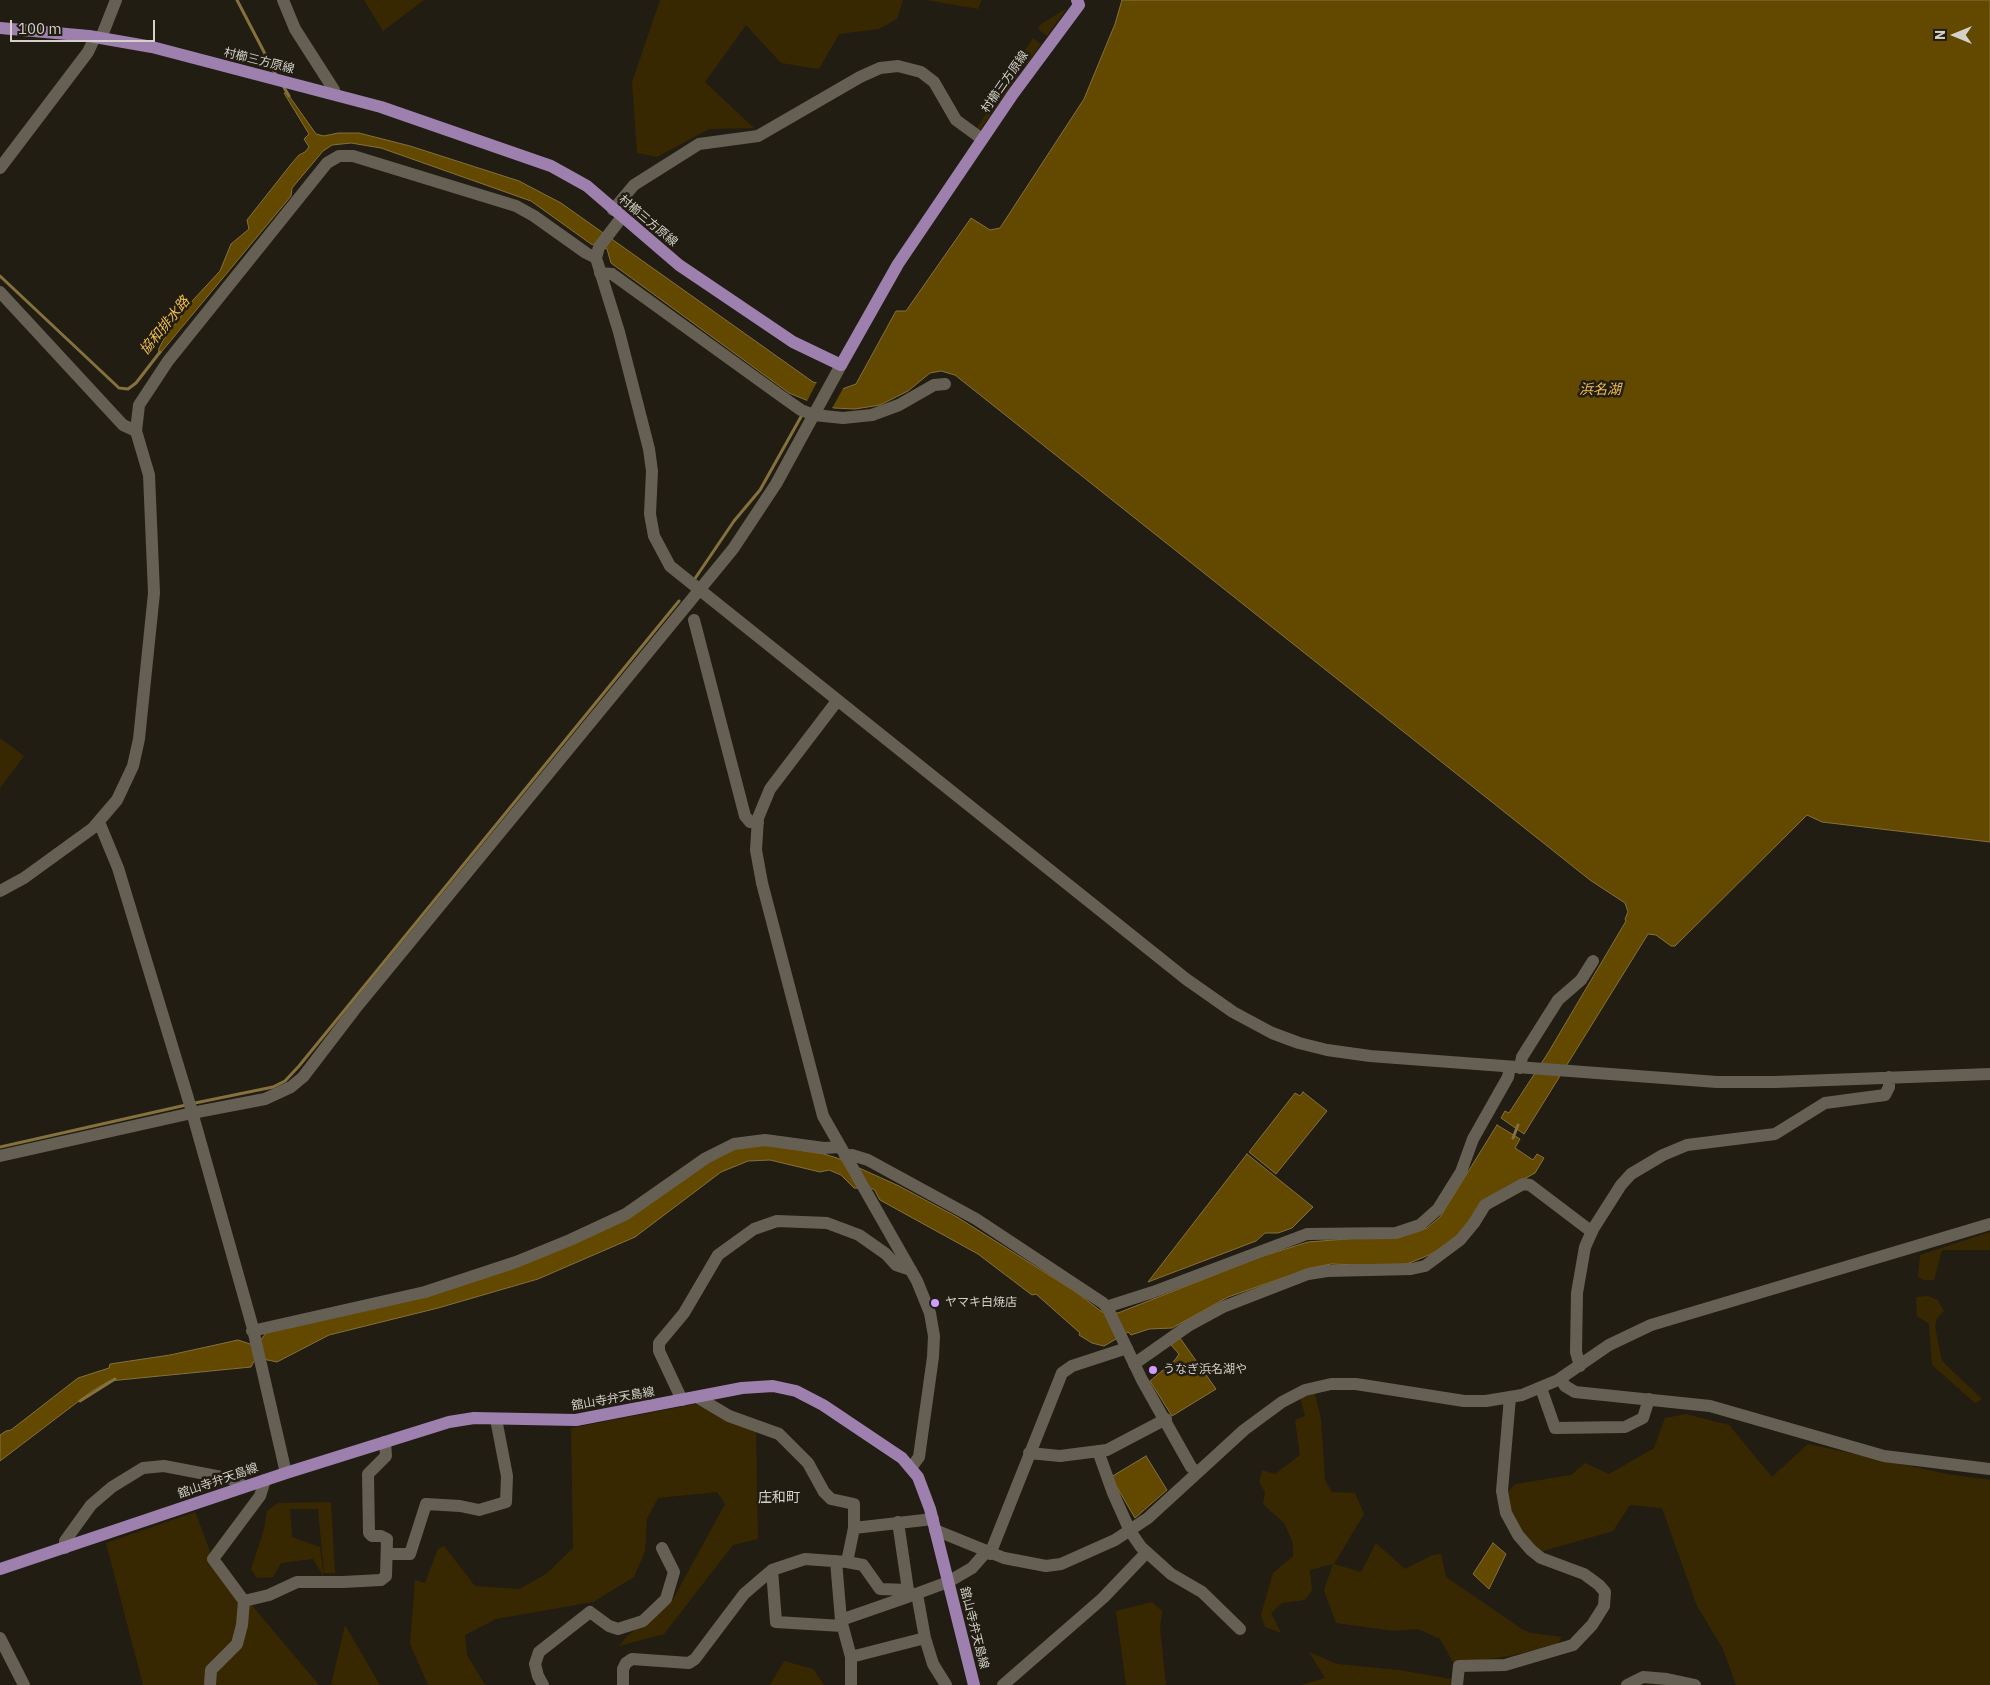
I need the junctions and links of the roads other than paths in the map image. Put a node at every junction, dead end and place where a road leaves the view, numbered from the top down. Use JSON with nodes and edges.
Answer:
{"nodes":[{"id":1,"x":116,"y":0,"type":"edge"},
{"id":2,"x":283,"y":0,"type":"edge"},
{"id":3,"x":1080,"y":2,"type":"edge"},
{"id":4,"x":0,"y":28,"type":"edge"},
{"id":5,"x":98,"y":37,"type":"junction"},
{"id":6,"x":334,"y":94,"type":"junction"},
{"id":7,"x":982,"y":139,"type":"junction"},
{"id":8,"x":0,"y":168,"type":"edge"},
{"id":9,"x":617,"y":217,"type":"junction"},
{"id":10,"x":597,"y":253,"type":"junction"},
{"id":11,"x":600,"y":273,"type":"junction"},
{"id":12,"x":0,"y":292,"type":"edge"},
{"id":13,"x":841,"y":365,"type":"junction"},
{"id":14,"x":945,"y":384,"type":"dead end"},
{"id":15,"x":815,"y":412,"type":"junction"},
{"id":16,"x":136,"y":431,"type":"junction"},
{"id":17,"x":698,"y":591,"type":"junction"},
{"id":18,"x":694,"y":620,"type":"dead end"},
{"id":19,"x":837,"y":701,"type":"junction"},
{"id":20,"x":99,"y":822,"type":"junction"},
{"id":21,"x":758,"y":823,"type":"junction"},
{"id":22,"x":0,"y":891,"type":"edge"},
{"id":23,"x":1593,"y":961,"type":"dead end"},
{"id":24,"x":1519,"y":1068,"type":"junction"},
{"id":25,"x":1990,"y":1074,"type":"edge"},
{"id":26,"x":1888,"y":1077,"type":"junction"},
{"id":27,"x":1823,"y":1080,"type":"junction"},
{"id":28,"x":1824,"y":1103,"type":"junction"},
{"id":29,"x":192,"y":1113,"type":"junction"},
{"id":30,"x":844,"y":1155,"type":"junction"},
{"id":31,"x":0,"y":1156,"type":"edge"},
{"id":32,"x":1990,"y":1224,"type":"edge"},
{"id":33,"x":1592,"y":1232,"type":"junction"},
{"id":34,"x":911,"y":1270,"type":"junction"},
{"id":35,"x":1107,"y":1308,"type":"junction"},
{"id":36,"x":253,"y":1337,"type":"junction"},
{"id":37,"x":1125,"y":1345,"type":"junction"},
{"id":38,"x":1134,"y":1364,"type":"junction"},
{"id":39,"x":1580,"y":1366,"type":"junction"},
{"id":40,"x":1561,"y":1379,"type":"junction"},
{"id":41,"x":1541,"y":1388,"type":"junction"},
{"id":42,"x":696,"y":1397,"type":"junction"},
{"id":43,"x":1510,"y":1398,"type":"junction"},
{"id":44,"x":682,"y":1400,"type":"junction"},
{"id":45,"x":1649,"y":1400,"type":"junction"},
{"id":46,"x":496,"y":1419,"type":"junction"},
{"id":47,"x":1166,"y":1419,"type":"junction"},
{"id":48,"x":385,"y":1442,"type":"junction"},
{"id":49,"x":1098,"y":1452,"type":"junction"},
{"id":50,"x":1029,"y":1453,"type":"junction"},
{"id":51,"x":911,"y":1468,"type":"junction"},
{"id":52,"x":1990,"y":1469,"type":"edge"},
{"id":53,"x":1197,"y":1472,"type":"junction"},
{"id":54,"x":286,"y":1473,"type":"junction"},
{"id":55,"x":266,"y":1480,"type":"junction"},
{"id":56,"x":243,"y":1487,"type":"junction"},
{"id":57,"x":898,"y":1522,"type":"junction"},
{"id":58,"x":934,"y":1524,"type":"junction"},
{"id":59,"x":854,"y":1528,"type":"junction"},
{"id":60,"x":1130,"y":1531,"type":"junction"},
{"id":61,"x":65,"y":1548,"type":"junction"},
{"id":62,"x":662,"y":1548,"type":"dead end"},
{"id":63,"x":988,"y":1553,"type":"junction"},
{"id":64,"x":1146,"y":1553,"type":"junction"},
{"id":65,"x":388,"y":1554,"type":"junction"},
{"id":66,"x":841,"y":1562,"type":"junction"},
{"id":67,"x":0,"y":1570,"type":"edge"},
{"id":68,"x":772,"y":1570,"type":"junction"},
{"id":69,"x":948,"y":1582,"type":"junction"},
{"id":70,"x":912,"y":1593,"type":"junction"},
{"id":71,"x":244,"y":1601,"type":"junction"},
{"id":72,"x":841,"y":1623,"type":"junction"},
{"id":73,"x":1240,"y":1629,"type":"dead end"},
{"id":74,"x":0,"y":1638,"type":"edge"},
{"id":75,"x":925,"y":1638,"type":"junction"},
{"id":76,"x":851,"y":1657,"type":"junction"},
{"id":77,"x":24,"y":1685,"type":"edge"},
{"id":78,"x":210,"y":1685,"type":"edge"},
{"id":79,"x":543,"y":1685,"type":"edge"},
{"id":80,"x":623,"y":1685,"type":"edge"},
{"id":81,"x":851,"y":1685,"type":"edge"},
{"id":82,"x":946,"y":1685,"type":"edge"},
{"id":83,"x":974,"y":1685,"type":"edge"},
{"id":84,"x":1003,"y":1685,"type":"edge"},
{"id":85,"x":1457,"y":1685,"type":"edge"},
{"id":86,"x":1627,"y":1685,"type":"edge"},
{"id":87,"x":1695,"y":1685,"type":"edge"}],
"edges":[{"from":1,"to":5,"type":"street"},
{"from":2,"to":6,"type":"street"},
{"from":3,"to":7,"type":"main road","name":"村櫛三方原線"},
{"from":4,"to":5,"type":"main road","name":"村櫛三方原線"},
{"from":5,"to":6,"type":"main road","name":"村櫛三方原線"},
{"from":5,"to":8,"type":"street"},
{"from":6,"to":9,"type":"main road","name":"村櫛三方原線"},
{"from":7,"to":9,"type":"street"},
{"from":7,"to":13,"type":"main road","name":"村櫛三方原線"},
{"from":9,"to":10,"type":"street"},
{"from":9,"to":13,"type":"main road","name":"村櫛三方原線"},
{"from":10,"to":11,"type":"street"},
{"from":10,"to":16,"type":"street"},
{"from":11,"to":15,"type":"street"},
{"from":11,"to":17,"type":"street"},
{"from":12,"to":16,"type":"street"},
{"from":13,"to":15,"type":"street"},
{"from":14,"to":15,"type":"street"},
{"from":15,"to":17,"type":"street"},
{"from":16,"to":20,"type":"street"},
{"from":17,"to":19,"type":"street"},
{"from":17,"to":29,"type":"street"},
{"from":18,"to":21,"type":"street"},
{"from":19,"to":21,"type":"street"},
{"from":19,"to":24,"type":"street"},
{"from":20,"to":22,"type":"street"},
{"from":20,"to":29,"type":"street"},
{"from":21,"to":30,"type":"street"},
{"from":23,"to":24,"type":"street"},
{"from":24,"to":27,"type":"street"},
{"from":24,"to":35,"type":"street"},
{"from":25,"to":26,"type":"street"},
{"from":26,"to":27,"type":"street"},
{"from":26,"to":28,"type":"street"},
{"from":27,"to":28,"type":"street"},
{"from":28,"to":33,"type":"street"},
{"from":29,"to":31,"type":"street"},
{"from":29,"to":36,"type":"street"},
{"from":30,"to":34,"type":"street"},
{"from":30,"to":35,"type":"street"},
{"from":30,"to":36,"type":"street"},
{"from":32,"to":39,"type":"street"},
{"from":33,"to":38,"type":"street"},
{"from":33,"to":39,"type":"street"},
{"from":34,"to":44,"type":"street"},
{"from":34,"to":51,"type":"street"},
{"from":35,"to":37,"type":"street"},
{"from":36,"to":54,"type":"street"},
{"from":37,"to":38,"type":"street"},
{"from":37,"to":50,"type":"street"},
{"from":38,"to":47,"type":"street"},
{"from":39,"to":40,"type":"street"},
{"from":40,"to":41,"type":"street"},
{"from":40,"to":45,"type":"street"},
{"from":41,"to":43,"type":"street"},
{"from":41,"to":45,"type":"street"},
{"from":42,"to":44,"type":"main road","name":"舘山寺弁天島線"},
{"from":42,"to":51,"type":"main road","name":"舘山寺弁天島線"},
{"from":42,"to":59,"type":"street"},
{"from":43,"to":53,"type":"street"},
{"from":43,"to":85,"type":"street"},
{"from":44,"to":46,"type":"main road","name":"舘山寺弁天島線"},
{"from":45,"to":52,"type":"street"},
{"from":46,"to":48,"type":"main road","name":"舘山寺弁天島線"},
{"from":46,"to":65,"type":"street"},
{"from":47,"to":49,"type":"street"},
{"from":47,"to":53,"type":"street"},
{"from":48,"to":54,"type":"main road","name":"舘山寺弁天島線"},
{"from":48,"to":65,"type":"street"},
{"from":49,"to":50,"type":"street"},
{"from":49,"to":60,"type":"street"},
{"from":50,"to":63,"type":"street"},
{"from":51,"to":58,"type":"main road","name":"舘山寺弁天島線"},
{"from":53,"to":60,"type":"street"},
{"from":54,"to":55,"type":"main road","name":"舘山寺弁天島線"},
{"from":55,"to":56,"type":"main road","name":"舘山寺弁天島線"},
{"from":55,"to":71,"type":"street"},
{"from":56,"to":61,"type":"main road","name":"舘山寺弁天島線"},
{"from":56,"to":61,"type":"street"},
{"from":57,"to":58,"type":"street"},
{"from":57,"to":59,"type":"street"},
{"from":57,"to":70,"type":"street"},
{"from":58,"to":63,"type":"street"},
{"from":58,"to":69,"type":"main road","name":"舘山寺弁天島線"},
{"from":59,"to":66,"type":"street"},
{"from":60,"to":63,"type":"street"},
{"from":60,"to":64,"type":"street"},
{"from":61,"to":67,"type":"main road","name":"舘山寺弁天島線"},
{"from":62,"to":79,"type":"street"},
{"from":63,"to":69,"type":"street"},
{"from":64,"to":73,"type":"street"},
{"from":64,"to":84,"type":"street"},
{"from":65,"to":71,"type":"street"},
{"from":66,"to":68,"type":"street"},
{"from":66,"to":70,"type":"street"},
{"from":66,"to":72,"type":"street"},
{"from":68,"to":72,"type":"street"},
{"from":68,"to":80,"type":"street"},
{"from":69,"to":70,"type":"street"},
{"from":69,"to":83,"type":"main road","name":"舘山寺弁天島線"},
{"from":70,"to":72,"type":"street"},
{"from":70,"to":75,"type":"street"},
{"from":71,"to":78,"type":"street"},
{"from":72,"to":76,"type":"street"},
{"from":74,"to":77,"type":"street"},
{"from":75,"to":76,"type":"street"},
{"from":75,"to":82,"type":"street"},
{"from":76,"to":81,"type":"street"},
{"from":86,"to":87,"type":"street"}]}
